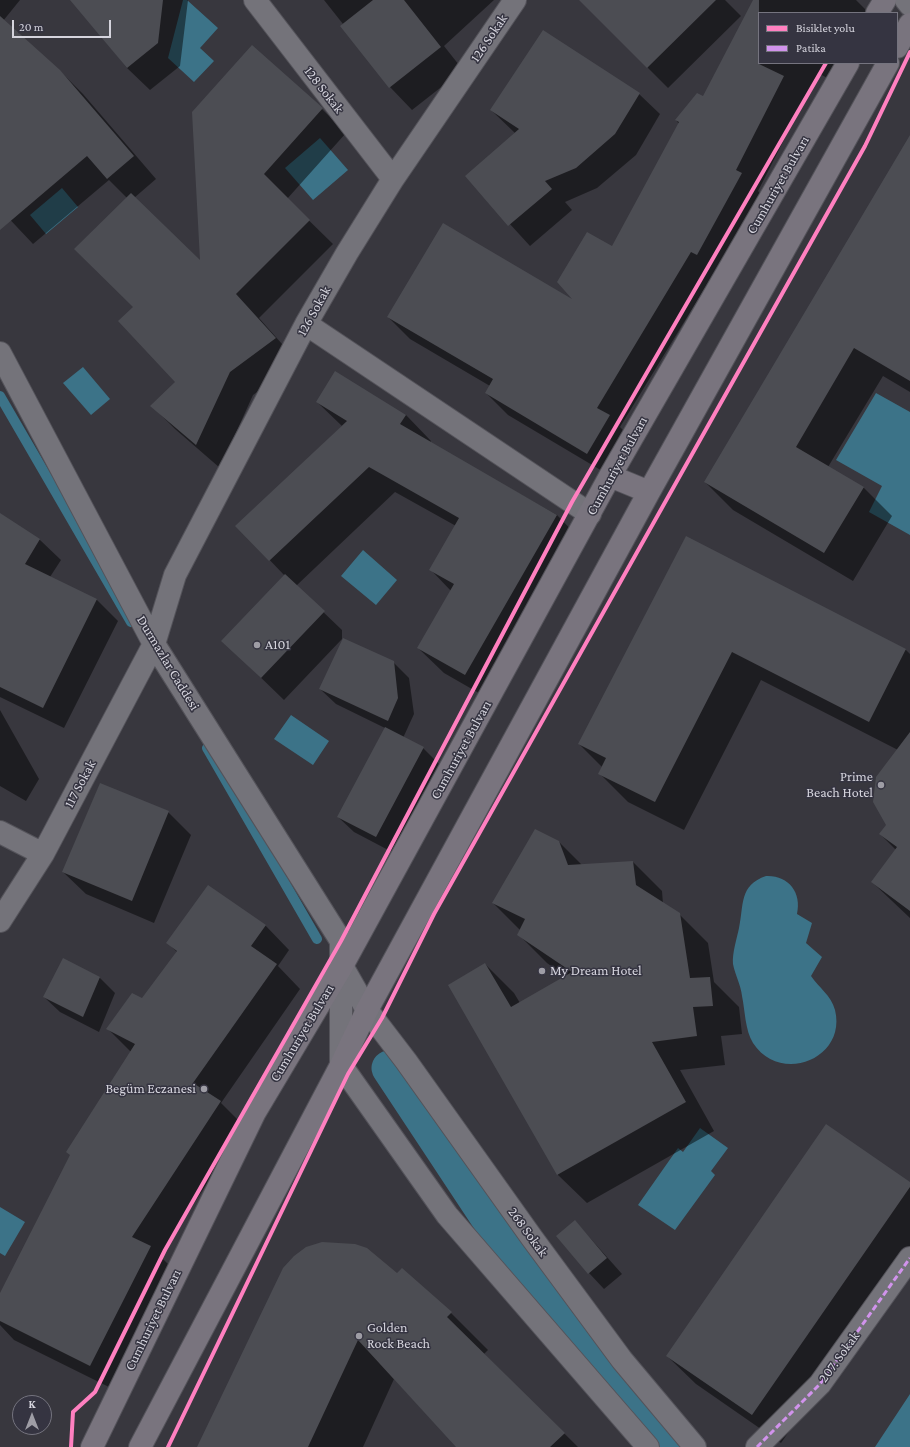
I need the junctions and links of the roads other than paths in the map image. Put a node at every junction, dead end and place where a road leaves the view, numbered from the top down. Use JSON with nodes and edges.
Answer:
{"nodes":[{"id":1,"x":255,"y":0,"type":"edge"},
{"id":2,"x":515,"y":0,"type":"edge"},
{"id":3,"x":885,"y":0,"type":"edge"},
{"id":4,"x":906,"y":0,"type":"edge"},
{"id":5,"x":910,"y":4,"type":"edge"},
{"id":6,"x":878,"y":12,"type":"edge"},
{"id":7,"x":910,"y":24,"type":"edge"},
{"id":8,"x":898,"y":45,"type":"edge"},
{"id":9,"x":847,"y":64,"type":"edge"},
{"id":10,"x":887,"y":64,"type":"edge"},
{"id":11,"x":393,"y":179,"type":"junction"},
{"id":12,"x":306,"y":324,"type":"junction"},
{"id":13,"x":0,"y":353,"type":"edge"},
{"id":14,"x":610,"y":476,"type":"junction"},
{"id":15,"x":649,"y":492,"type":"junction"},
{"id":16,"x":590,"y":514,"type":"junction"},
{"id":17,"x":154,"y":644,"type":"junction"},
{"id":18,"x":0,"y":832,"type":"edge"},
{"id":19,"x":43,"y":854,"type":"junction"},
{"id":20,"x":0,"y":921,"type":"edge"},
{"id":21,"x":342,"y":966,"type":"junction"},
{"id":22,"x":367,"y":1010,"type":"junction"},
{"id":23,"x":341,"y":1065,"type":"junction"},
{"id":24,"x":910,"y":1258,"type":"edge"},
{"id":25,"x":92,"y":1447,"type":"edge"},
{"id":26,"x":140,"y":1447,"type":"edge"},
{"id":27,"x":648,"y":1447,"type":"edge"},
{"id":28,"x":695,"y":1447,"type":"edge"},
{"id":29,"x":757,"y":1447,"type":"edge"}],
"edges":[{"from":1,"to":11,"type":"street","name":"128 Sokak"},
{"from":2,"to":11,"type":"street","name":"126 Sokak"},
{"from":3,"to":6,"type":"main road"},
{"from":4,"to":5,"type":"street"},
{"from":7,"to":8,"type":"main road"},
{"from":9,"to":14,"type":"main road","name":"Cumhuriyet Bulvarı"},
{"from":10,"to":15,"type":"main road"},
{"from":11,"to":12,"type":"street","name":"126 Sokak"},
{"from":12,"to":16,"type":"street"},
{"from":12,"to":17,"type":"street","name":"126 Sokak"},
{"from":13,"to":17,"type":"street","name":"Durmazlar Caddesi"},
{"from":14,"to":15,"type":"main road"},
{"from":14,"to":16,"type":"main road","name":"Cumhuriyet Bulvarı"},
{"from":15,"to":22,"type":"main road"},
{"from":16,"to":21,"type":"main road","name":"Cumhuriyet Bulvarı"},
{"from":17,"to":19,"type":"street","name":"117 Sokak"},
{"from":17,"to":21,"type":"street","name":"Durmazlar Caddesi"},
{"from":18,"to":19,"type":"street"},
{"from":19,"to":20,"type":"street","name":"117 Sokak"},
{"from":21,"to":22,"type":"street","name":"268 Sokak"},
{"from":21,"to":23,"type":"street","name":"Durmazlar Caddesi"},
{"from":21,"to":25,"type":"main road","name":"Cumhuriyet Bulvarı"},
{"from":22,"to":23,"type":"main road"},
{"from":22,"to":28,"type":"street","name":"268 Sokak"},
{"from":23,"to":26,"type":"main road"},
{"from":23,"to":27,"type":"street"},
{"from":24,"to":29,"type":"street","name":"207. Sokak"}]}
